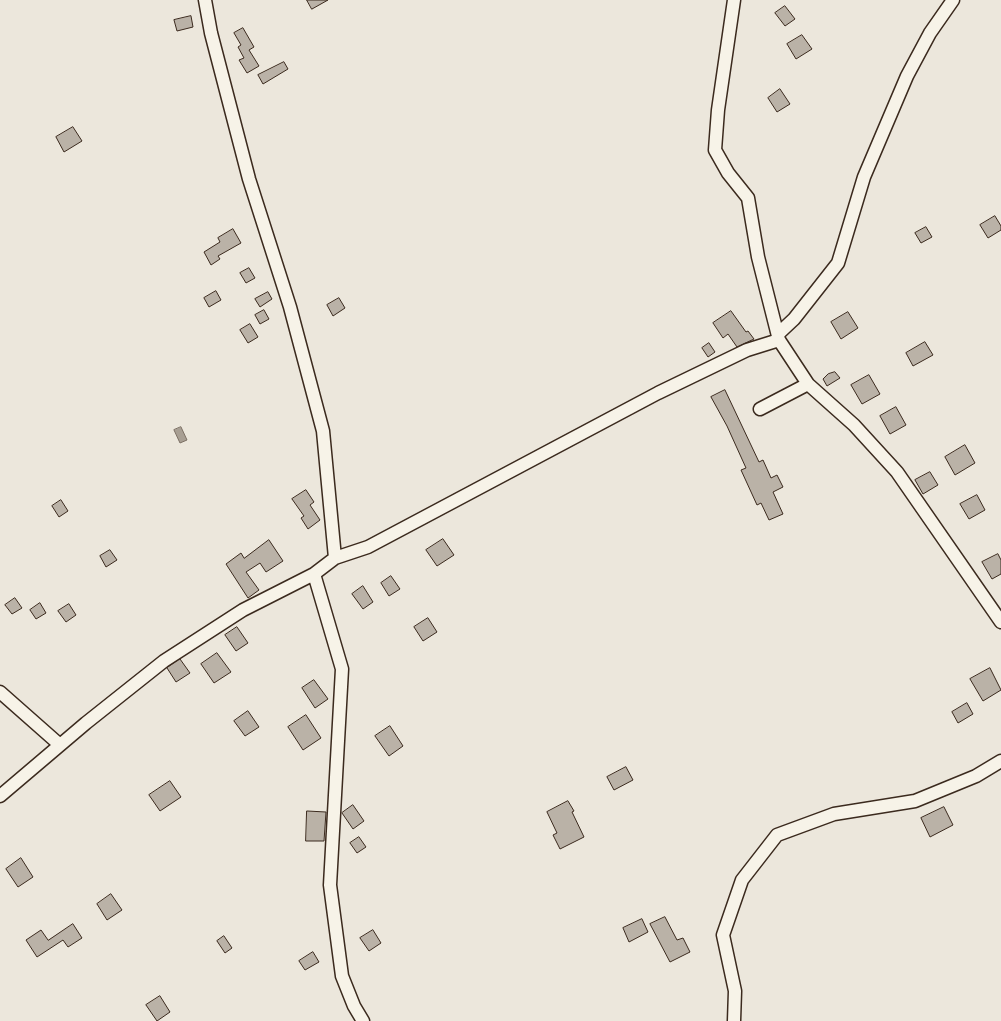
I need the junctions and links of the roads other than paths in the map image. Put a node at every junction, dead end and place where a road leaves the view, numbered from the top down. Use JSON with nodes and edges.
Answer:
{"nodes":[{"id":1,"x":205,"y":0,"type":"edge"},
{"id":2,"x":734,"y":0,"type":"edge"},
{"id":3,"x":953,"y":0,"type":"edge"},
{"id":4,"x":779,"y":337,"type":"junction"},
{"id":5,"x":808,"y":384,"type":"junction"},
{"id":6,"x":760,"y":409,"type":"dead end"},
{"id":7,"x":335,"y":558,"type":"junction"},
{"id":8,"x":314,"y":574,"type":"junction"},
{"id":9,"x":1001,"y":622,"type":"edge"},
{"id":10,"x":0,"y":692,"type":"edge"},
{"id":11,"x":60,"y":745,"type":"junction"},
{"id":12,"x":1001,"y":761,"type":"edge"},
{"id":13,"x":0,"y":796,"type":"edge"},
{"id":14,"x":363,"y":1021,"type":"edge"},
{"id":15,"x":734,"y":1021,"type":"edge"}],
"edges":[{"from":1,"to":7,"type":"street"},
{"from":2,"to":4,"type":"street"},
{"from":3,"to":4,"type":"street"},
{"from":4,"to":5,"type":"street"},
{"from":4,"to":7,"type":"street"},
{"from":5,"to":6,"type":"street"},
{"from":5,"to":9,"type":"street"},
{"from":7,"to":8,"type":"street"},
{"from":8,"to":11,"type":"street"},
{"from":8,"to":14,"type":"street"},
{"from":10,"to":11,"type":"street"},
{"from":11,"to":13,"type":"street"},
{"from":12,"to":15,"type":"street"}]}
